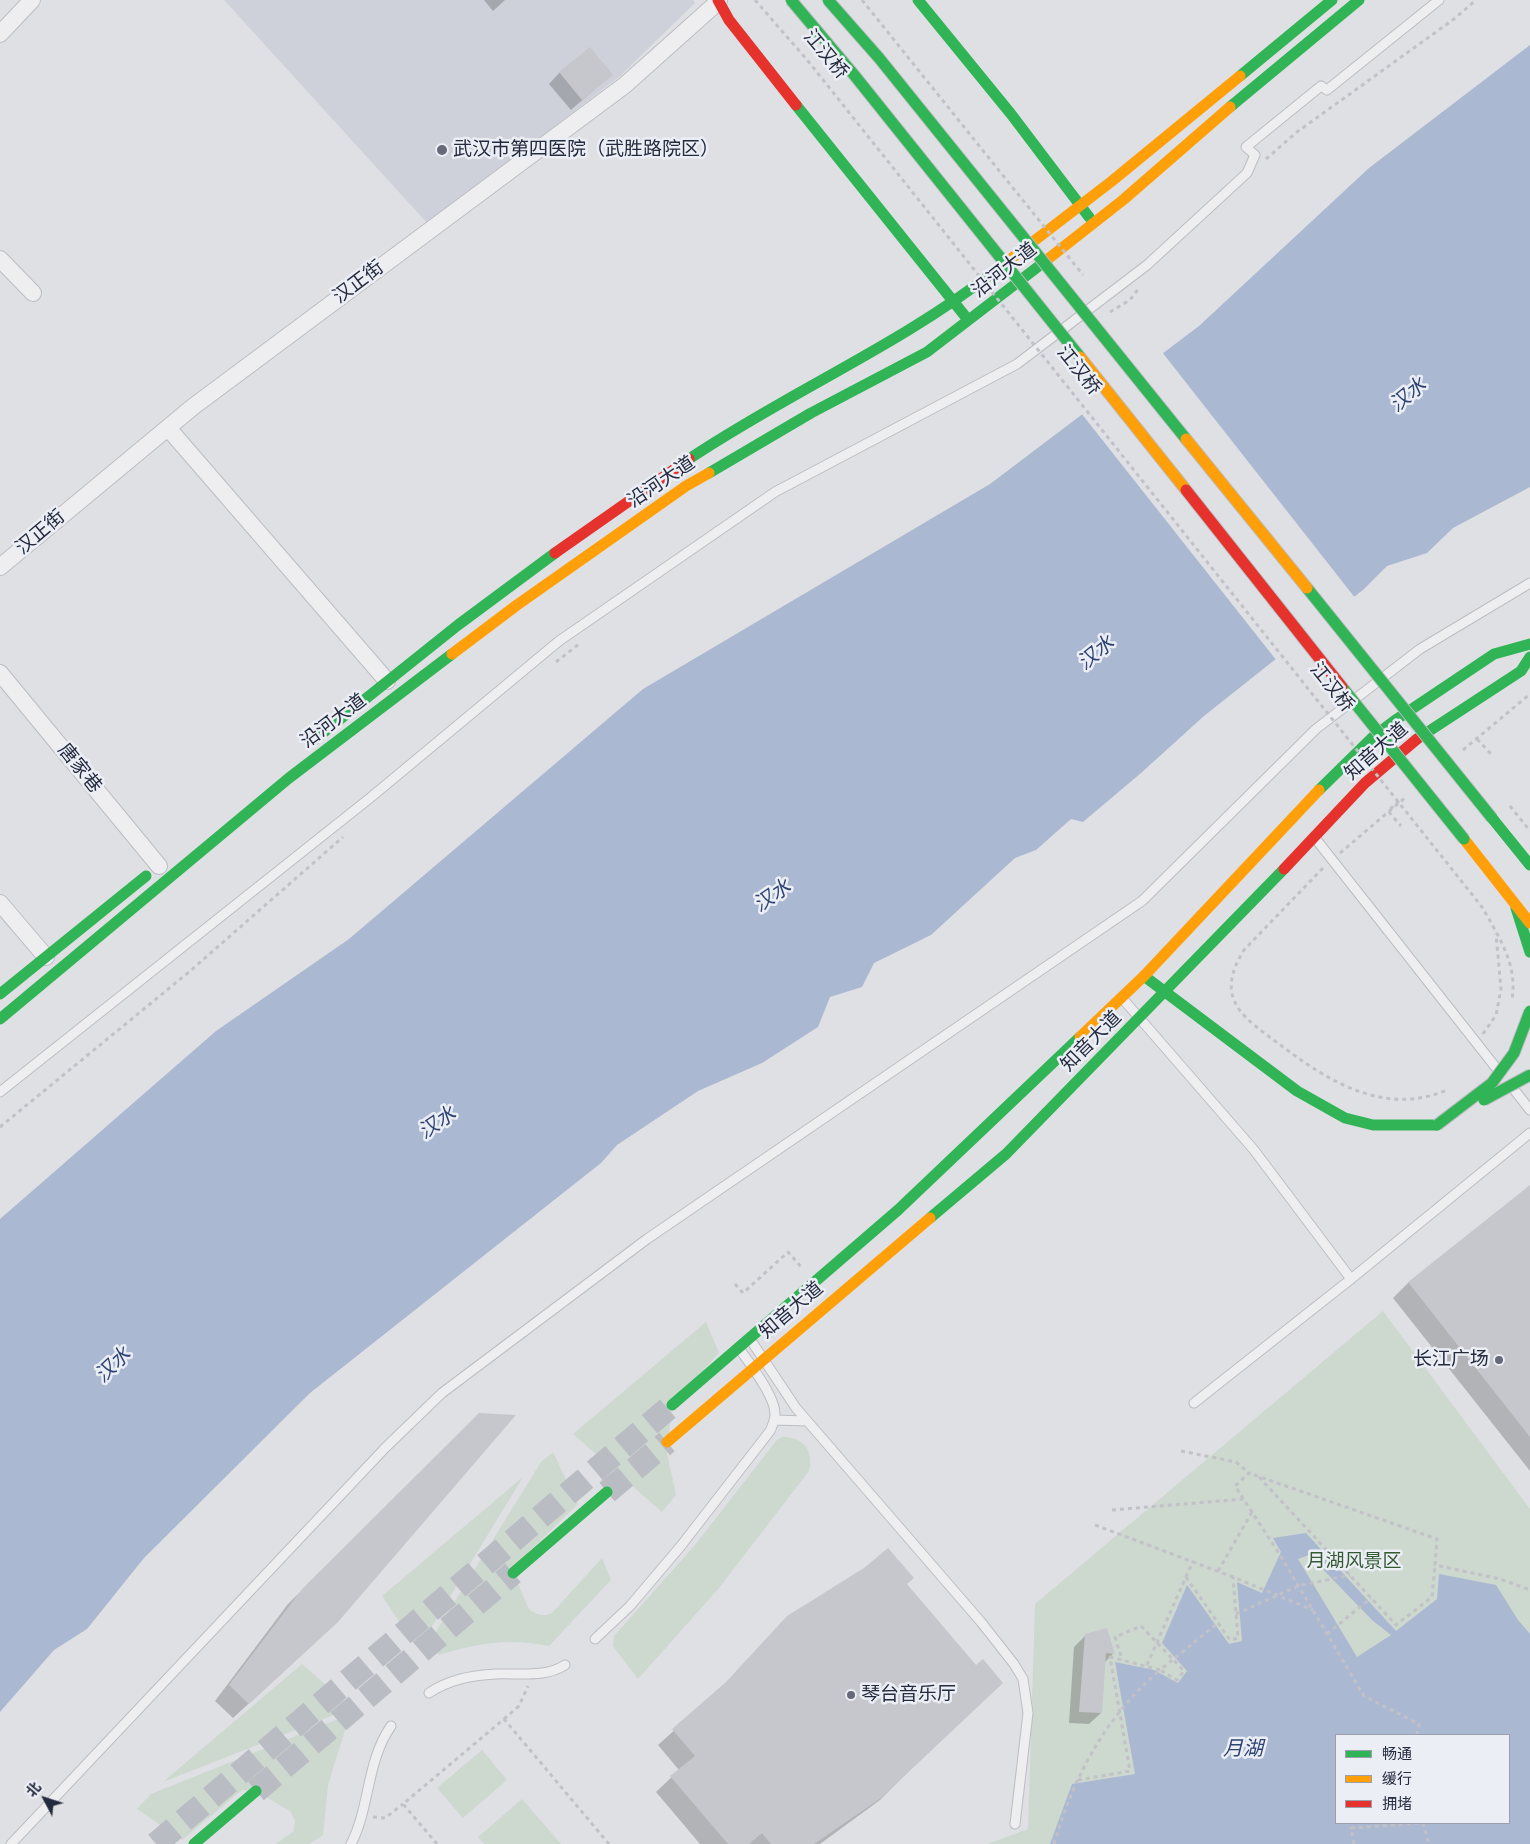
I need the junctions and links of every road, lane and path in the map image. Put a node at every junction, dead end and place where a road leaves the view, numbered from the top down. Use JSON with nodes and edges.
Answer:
{"nodes":[{"id":1,"x":32,"y":0,"type":"edge"},
{"id":2,"x":719,"y":0,"type":"edge"},
{"id":3,"x":755,"y":0,"type":"edge"},
{"id":4,"x":791,"y":0,"type":"edge"},
{"id":5,"x":828,"y":0,"type":"edge"},
{"id":6,"x":918,"y":0,"type":"edge"},
{"id":7,"x":1332,"y":0,"type":"edge"},
{"id":8,"x":1359,"y":0,"type":"edge"},
{"id":9,"x":1440,"y":0,"type":"edge"},
{"id":10,"x":1476,"y":0,"type":"edge"},
{"id":11,"x":0,"y":34,"type":"edge"},
{"id":12,"x":1259,"y":165,"type":"dead end"},
{"id":13,"x":1080,"y":205,"type":"junction"},
{"id":14,"x":1094,"y":224,"type":"junction"},
{"id":15,"x":0,"y":259,"type":"edge"},
{"id":16,"x":1141,"y":285,"type":"dead end"},
{"id":17,"x":33,"y":294,"type":"dead end"},
{"id":18,"x":954,"y":303,"type":"junction"},
{"id":19,"x":1104,"y":315,"type":"dead end"},
{"id":20,"x":969,"y":322,"type":"junction"},
{"id":21,"x":1044,"y":352,"type":"dead end"},
{"id":22,"x":1036,"y":357,"type":"dead end"},
{"id":23,"x":168,"y":428,"type":"junction"},
{"id":24,"x":0,"y":567,"type":"edge"},
{"id":25,"x":1530,"y":584,"type":"edge"},
{"id":26,"x":582,"y":642,"type":"dead end"},
{"id":27,"x":1530,"y":644,"type":"edge"},
{"id":28,"x":1530,"y":657,"type":"edge"},
{"id":29,"x":551,"y":666,"type":"dead end"},
{"id":30,"x":0,"y":673,"type":"edge"},
{"id":31,"x":388,"y":681,"type":"junction"},
{"id":32,"x":304,"y":748,"type":"dead end"},
{"id":33,"x":1465,"y":749,"type":"dead end"},
{"id":34,"x":1491,"y":754,"type":"dead end"},
{"id":35,"x":1399,"y":801,"type":"junction"},
{"id":36,"x":1401,"y":826,"type":"dead end"},
{"id":37,"x":345,"y":835,"type":"dead end"},
{"id":38,"x":1313,"y":836,"type":"junction"},
{"id":39,"x":162,"y":863,"type":"joint"},
{"id":40,"x":1530,"y":865,"type":"edge"},
{"id":41,"x":1323,"y":868,"type":"dead end"},
{"id":42,"x":0,"y":902,"type":"edge"},
{"id":43,"x":1514,"y":902,"type":"junction"},
{"id":44,"x":1530,"y":923,"type":"edge"},
{"id":45,"x":1496,"y":931,"type":"junction"},
{"id":46,"x":1530,"y":952,"type":"edge"},
{"id":47,"x":46,"y":957,"type":"junction"},
{"id":48,"x":1144,"y":976,"type":"junction"},
{"id":49,"x":1166,"y":992,"type":"junction"},
{"id":50,"x":0,"y":994,"type":"edge"},
{"id":51,"x":1121,"y":998,"type":"junction"},
{"id":52,"x":1512,"y":1002,"type":"dead end"},
{"id":53,"x":1530,"y":1011,"type":"edge"},
{"id":54,"x":0,"y":1019,"type":"edge"},
{"id":55,"x":1139,"y":1019,"type":"junction"},
{"id":56,"x":1484,"y":1034,"type":"dead end"},
{"id":57,"x":1530,"y":1075,"type":"edge"},
{"id":58,"x":1452,"y":1086,"type":"dead end"},
{"id":59,"x":0,"y":1092,"type":"edge"},
{"id":60,"x":1530,"y":1110,"type":"edge"},
{"id":61,"x":1437,"y":1125,"type":"junction"},
{"id":62,"x":0,"y":1127,"type":"edge"},
{"id":63,"x":1530,"y":1133,"type":"edge"},
{"id":64,"x":804,"y":1270,"type":"dead end"},
{"id":65,"x":1351,"y":1279,"type":"junction"},
{"id":66,"x":735,"y":1284,"type":"dead end"},
{"id":67,"x":750,"y":1338,"type":"junction"},
{"id":68,"x":738,"y":1348,"type":"junction"},
{"id":69,"x":763,"y":1358,"type":"junction"},
{"id":70,"x":752,"y":1367,"type":"junction"},
{"id":71,"x":1194,"y":1403,"type":"dead end"},
{"id":72,"x":672,"y":1405,"type":"tunnel mouth"},
{"id":73,"x":774,"y":1420,"type":"junction"},
{"id":74,"x":806,"y":1420,"type":"junction"},
{"id":75,"x":667,"y":1442,"type":"tunnel mouth"},
{"id":76,"x":1181,"y":1451,"type":"dead end"},
{"id":77,"x":1249,"y":1473,"type":"junction"},
{"id":78,"x":1259,"y":1477,"type":"junction"},
{"id":79,"x":607,"y":1492,"type":"tunnel mouth"},
{"id":80,"x":1244,"y":1499,"type":"junction"},
{"id":81,"x":1112,"y":1510,"type":"dead end"},
{"id":82,"x":1252,"y":1512,"type":"junction"},
{"id":83,"x":1095,"y":1525,"type":"dead end"},
{"id":84,"x":1193,"y":1561,"type":"junction"},
{"id":85,"x":1434,"y":1565,"type":"junction"},
{"id":86,"x":1218,"y":1571,"type":"junction"},
{"id":87,"x":513,"y":1573,"type":"tunnel mouth"},
{"id":88,"x":1350,"y":1575,"type":"junction"},
{"id":89,"x":1186,"y":1577,"type":"junction"},
{"id":90,"x":1233,"y":1577,"type":"junction"},
{"id":91,"x":1298,"y":1586,"type":"junction"},
{"id":92,"x":1530,"y":1590,"type":"edge"},
{"id":93,"x":1275,"y":1595,"type":"junction"},
{"id":94,"x":1370,"y":1599,"type":"junction"},
{"id":95,"x":1313,"y":1610,"type":"junction"},
{"id":96,"x":1236,"y":1614,"type":"junction"},
{"id":97,"x":1217,"y":1624,"type":"junction"},
{"id":98,"x":1327,"y":1634,"type":"junction"},
{"id":99,"x":595,"y":1639,"type":"dead end"},
{"id":100,"x":1157,"y":1642,"type":"junction"},
{"id":101,"x":1173,"y":1657,"type":"junction"},
{"id":102,"x":1122,"y":1660,"type":"junction"},
{"id":103,"x":565,"y":1665,"type":"dead end"},
{"id":104,"x":1147,"y":1665,"type":"junction"},
{"id":105,"x":1158,"y":1671,"type":"junction"},
{"id":106,"x":532,"y":1674,"type":"junction"},
{"id":107,"x":429,"y":1694,"type":"dead end"},
{"id":108,"x":1121,"y":1709,"type":"junction"},
{"id":109,"x":504,"y":1719,"type":"junction"},
{"id":110,"x":391,"y":1726,"type":"dead end"},
{"id":111,"x":1417,"y":1734,"type":"edge"},
{"id":112,"x":1077,"y":1780,"type":"junction"},
{"id":113,"x":256,"y":1791,"type":"tunnel mouth"},
{"id":114,"x":403,"y":1804,"type":"junction"},
{"id":115,"x":360,"y":1816,"type":"junction"},
{"id":116,"x":1015,"y":1824,"type":"dead end"},
{"id":117,"x":1402,"y":1824,"type":"edge"},
{"id":118,"x":1423,"y":1824,"type":"edge"},
{"id":119,"x":12,"y":1844,"type":"edge"},
{"id":120,"x":194,"y":1844,"type":"edge"},
{"id":121,"x":350,"y":1844,"type":"edge"},
{"id":122,"x":437,"y":1844,"type":"edge"},
{"id":123,"x":609,"y":1844,"type":"edge"},
{"id":124,"x":1054,"y":1844,"type":"edge"},
{"id":125,"x":1354,"y":1844,"type":"edge"},
{"id":126,"x":1429,"y":1844,"type":"edge"}],
"edges":[{"from":1,"to":11,"type":"street"},
{"from":2,"to":18,"type":"main road"},
{"from":2,"to":23,"type":"street","name":"汉正街"},
{"from":3,"to":35,"type":"path","name":"江汉桥","bridge":true},
{"from":4,"to":43,"type":"main road","name":"江汉桥","bridge":true},
{"from":5,"to":40,"type":"main road","name":"江汉桥","bridge":true},
{"from":6,"to":13,"type":"main road"},
{"from":7,"to":13,"type":"main road","name":"沿河大道"},
{"from":8,"to":14,"type":"main road","name":"沿河大道"},
{"from":9,"to":59,"type":"lane"},
{"from":10,"to":12,"type":"path"},
{"from":13,"to":14,"type":"main road"},
{"from":13,"to":18,"type":"main road","name":"沿河大道"},
{"from":14,"to":20,"type":"main road","name":"沿河大道"},
{"from":15,"to":17,"type":"street"},
{"from":16,"to":19,"type":"path"},
{"from":18,"to":20,"type":"main road"},
{"from":18,"to":31,"type":"main road","name":"沿河大道"},
{"from":20,"to":54,"type":"main road","name":"沿河大道"},
{"from":21,"to":22,"type":"path"},
{"from":23,"to":24,"type":"street","name":"汉正街"},
{"from":23,"to":31,"type":"street"},
{"from":25,"to":119,"type":"lane"},
{"from":26,"to":29,"type":"path"},
{"from":27,"to":48,"type":"main road","name":"知音大道"},
{"from":28,"to":38,"type":"main road","name":"知音大道"},
{"from":30,"to":39,"type":"street","name":"唐家巷"},
{"from":31,"to":32,"type":"main road","name":"沿河大道"},
{"from":33,"to":34,"type":"path"},
{"from":35,"to":36,"type":"path","bridge":true},
{"from":35,"to":45,"type":"path","name":"江汉桥","bridge":true},
{"from":37,"to":62,"type":"path"},
{"from":38,"to":49,"type":"main road","name":"知音大道"},
{"from":38,"to":60,"type":"lane"},
{"from":39,"to":47,"type":"main road"},
{"from":41,"to":58,"type":"path","bridge":true},
{"from":42,"to":47,"type":"street"},
{"from":43,"to":44,"type":"main road","name":"江汉桥"},
{"from":43,"to":46,"type":"main road"},
{"from":45,"to":52,"type":"path","name":"江汉桥","bridge":true},
{"from":45,"to":56,"type":"path","bridge":true},
{"from":47,"to":50,"type":"main road"},
{"from":48,"to":49,"type":"main road"},
{"from":48,"to":51,"type":"main road","name":"知音大道"},
{"from":49,"to":55,"type":"main road","name":"知音大道"},
{"from":49,"to":61,"type":"main road"},
{"from":51,"to":55,"type":"lane"},
{"from":51,"to":67,"type":"main road","name":"知音大道"},
{"from":53,"to":61,"type":"main road","bridge":true},
{"from":55,"to":65,"type":"lane"},
{"from":55,"to":69,"type":"main road","name":"知音大道"},
{"from":57,"to":61,"type":"main road","bridge":true},
{"from":63,"to":65,"type":"lane"},
{"from":64,"to":66,"type":"path"},
{"from":65,"to":71,"type":"lane"},
{"from":67,"to":68,"type":"main road","name":"知音大道"},
{"from":67,"to":69,"type":"lane"},
{"from":68,"to":70,"type":"lane"},
{"from":68,"to":72,"type":"main road","name":"知音大道"},
{"from":69,"to":70,"type":"main road","name":"知音大道"},
{"from":69,"to":74,"type":"lane"},
{"from":70,"to":73,"type":"lane"},
{"from":70,"to":75,"type":"main road","name":"知音大道"},
{"from":73,"to":74,"type":"lane"},
{"from":73,"to":99,"type":"lane"},
{"from":74,"to":116,"type":"lane"},
{"from":76,"to":77,"type":"path"},
{"from":77,"to":78,"type":"path"},
{"from":77,"to":80,"type":"path"},
{"from":78,"to":85,"type":"path"},
{"from":78,"to":88,"type":"path"},
{"from":79,"to":87,"type":"main road"},
{"from":80,"to":81,"type":"path"},
{"from":80,"to":82,"type":"path"},
{"from":82,"to":86,"type":"path"},
{"from":82,"to":91,"type":"path"},
{"from":83,"to":84,"type":"path"},
{"from":84,"to":86,"type":"path"},
{"from":84,"to":89,"type":"path"},
{"from":85,"to":92,"type":"path"},
{"from":85,"to":94,"type":"path"},
{"from":86,"to":90,"type":"path"},
{"from":88,"to":91,"type":"path"},
{"from":88,"to":94,"type":"path"},
{"from":89,"to":97,"type":"path"},
{"from":89,"to":100,"type":"path"},
{"from":90,"to":93,"type":"path"},
{"from":90,"to":96,"type":"path"},
{"from":91,"to":93,"type":"path"},
{"from":91,"to":95,"type":"path"},
{"from":93,"to":95,"type":"path"},
{"from":93,"to":96,"type":"path"},
{"from":94,"to":98,"type":"path"},
{"from":95,"to":98,"type":"path"},
{"from":96,"to":97,"type":"path"},
{"from":97,"to":101,"type":"path"},
{"from":98,"to":111,"type":"path"},
{"from":100,"to":101,"type":"path"},
{"from":100,"to":102,"type":"path"},
{"from":100,"to":104,"type":"path"},
{"from":101,"to":105,"type":"path"},
{"from":101,"to":105,"type":"path"},
{"from":102,"to":104,"type":"path"},
{"from":102,"to":108,"type":"path"},
{"from":103,"to":106,"type":"lane"},
{"from":104,"to":105,"type":"path"},
{"from":105,"to":108,"type":"path"},
{"from":106,"to":107,"type":"lane"},
{"from":106,"to":109,"type":"path"},
{"from":108,"to":112,"type":"path"},
{"from":108,"to":112,"type":"path"},
{"from":109,"to":114,"type":"path"},
{"from":109,"to":123,"type":"path"},
{"from":110,"to":115,"type":"lane"},
{"from":112,"to":124,"type":"path"},
{"from":113,"to":120,"type":"main road"},
{"from":114,"to":115,"type":"path"},
{"from":114,"to":122,"type":"path"},
{"from":115,"to":121,"type":"lane"},
{"from":117,"to":125,"type":"path"},
{"from":118,"to":126,"type":"path"}]}
